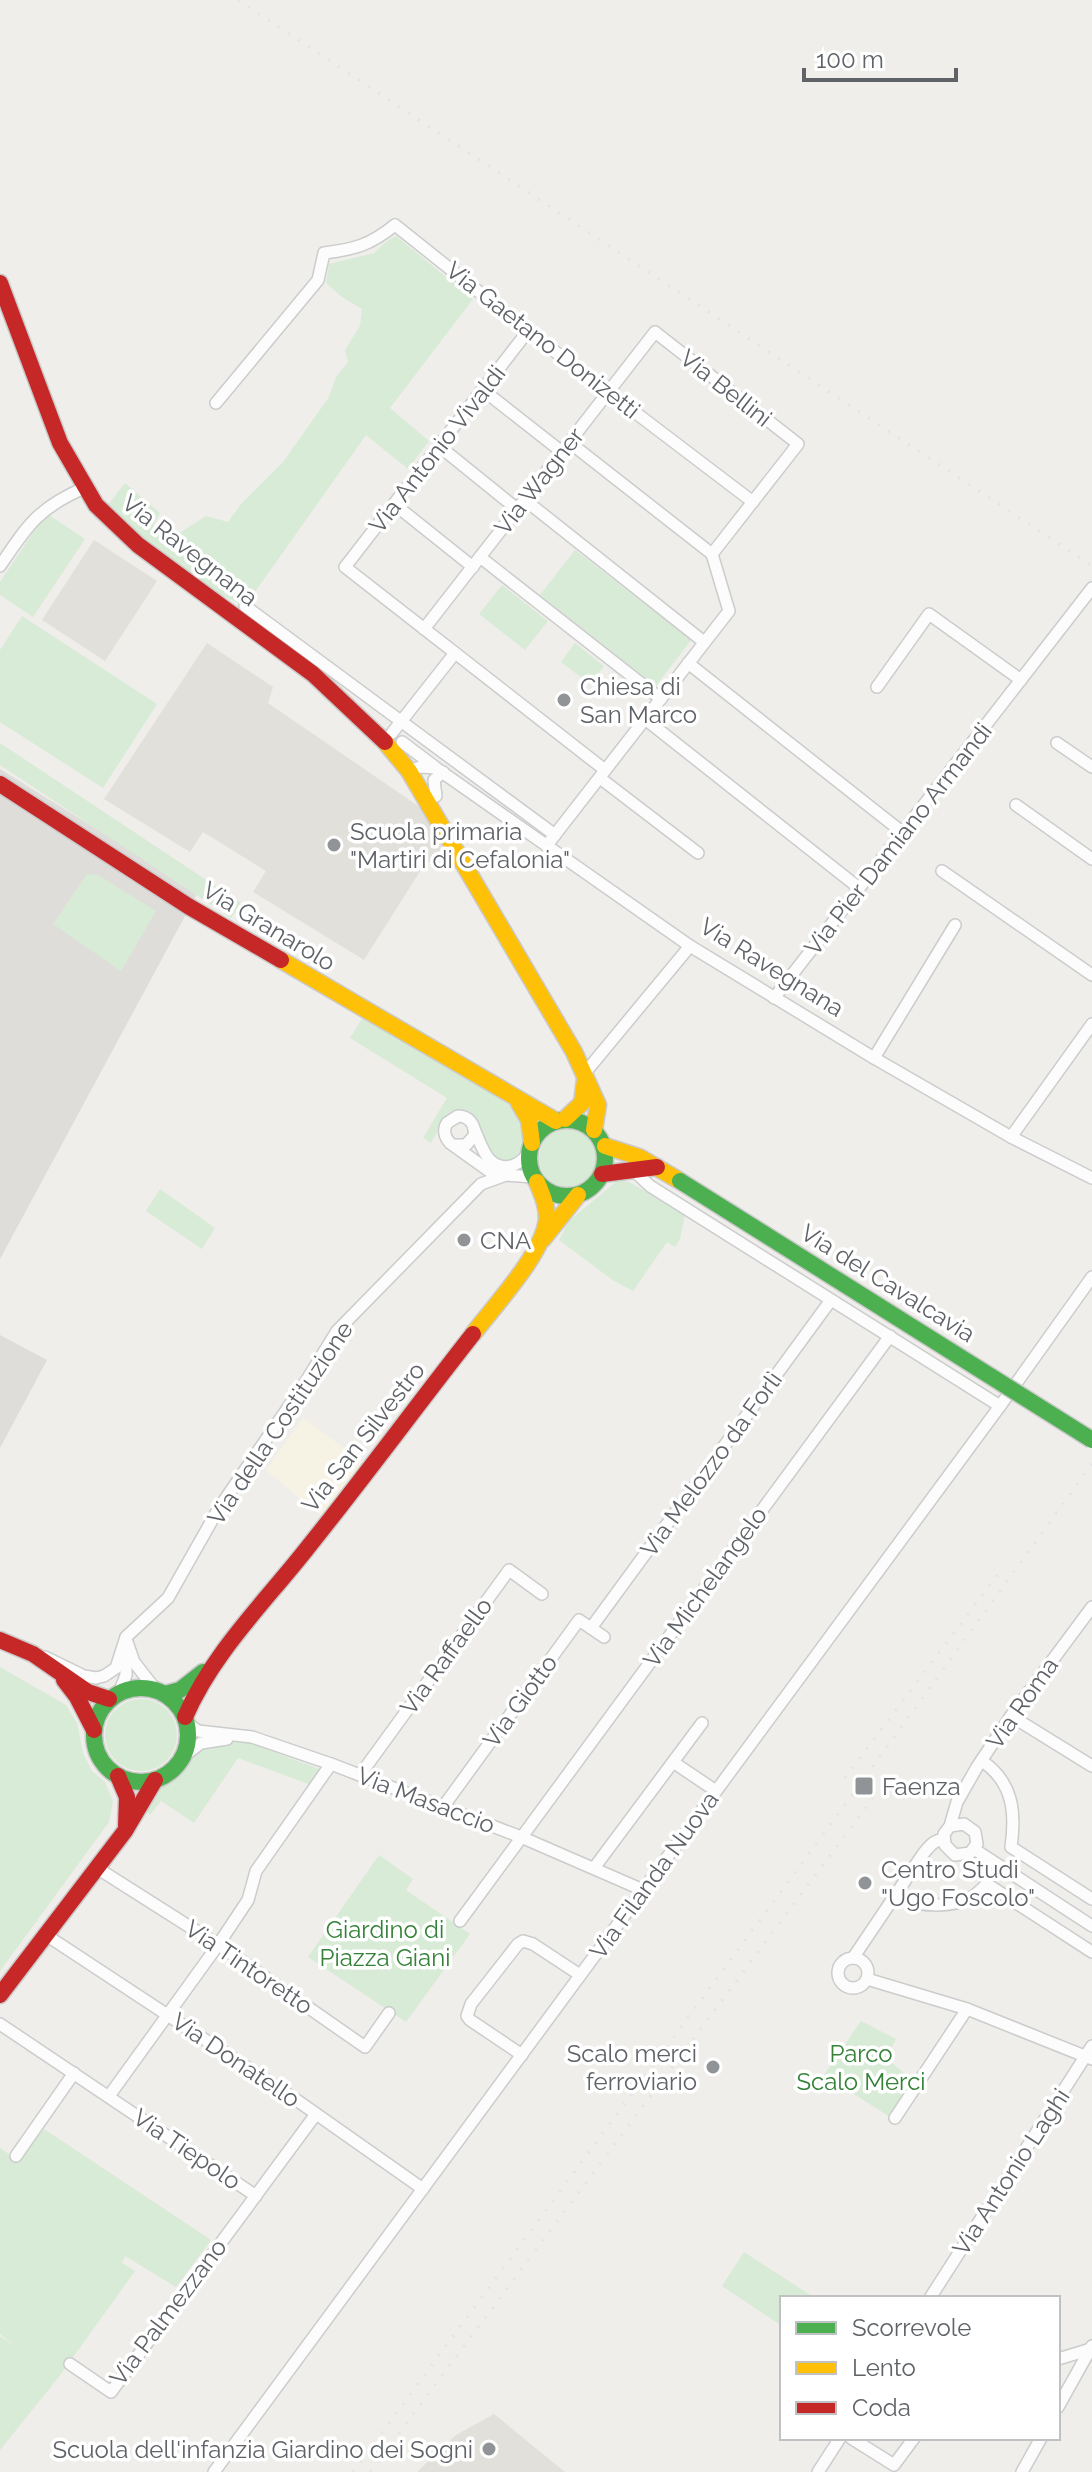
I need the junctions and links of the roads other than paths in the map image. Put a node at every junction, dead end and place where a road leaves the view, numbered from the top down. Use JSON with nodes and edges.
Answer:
{"nodes":[{"id":1,"x":0,"y":283,"type":"edge"},
{"id":2,"x":528,"y":331,"type":"junction"},
{"id":3,"x":655,"y":332,"type":"joint"},
{"id":4,"x":483,"y":390,"type":"junction"},
{"id":5,"x":609,"y":390,"type":"junction"},
{"id":6,"x":216,"y":403,"type":"dead end"},
{"id":7,"x":439,"y":446,"type":"junction"},
{"id":8,"x":565,"y":447,"type":"junction"},
{"id":9,"x":84,"y":488,"type":"junction"},
{"id":10,"x":753,"y":502,"type":"junction"},
{"id":11,"x":394,"y":504,"type":"junction"},
{"id":12,"x":521,"y":504,"type":"junction"},
{"id":13,"x":712,"y":554,"type":"junction"},
{"id":14,"x":476,"y":562,"type":"junction"},
{"id":15,"x":0,"y":566,"type":"edge"},
{"id":16,"x":1092,"y":588,"type":"edge"},
{"id":17,"x":245,"y":606,"type":"dead end"},
{"id":18,"x":424,"y":629,"type":"junction"},
{"id":19,"x":704,"y":642,"type":"junction"},
{"id":20,"x":455,"y":653,"type":"junction"},
{"id":21,"x":300,"y":655,"type":"junction"},
{"id":22,"x":688,"y":663,"type":"junction"},
{"id":23,"x":313,"y":674,"type":"junction"},
{"id":24,"x":1021,"y":680,"type":"junction"},
{"id":25,"x":877,"y":687,"type":"dead end"},
{"id":26,"x":661,"y":699,"type":"junction"},
{"id":27,"x":645,"y":719,"type":"junction"},
{"id":28,"x":397,"y":728,"type":"junction"},
{"id":29,"x":1057,"y":743,"type":"dead end"},
{"id":30,"x":1092,"y":767,"type":"edge"},
{"id":31,"x":427,"y":770,"type":"junction"},
{"id":32,"x":602,"y":774,"type":"junction"},
{"id":33,"x":0,"y":784,"type":"edge"},
{"id":34,"x":1016,"y":805,"type":"dead end"},
{"id":35,"x":902,"y":832,"type":"junction"},
{"id":36,"x":555,"y":835,"type":"junction"},
{"id":37,"x":547,"y":845,"type":"junction"},
{"id":38,"x":456,"y":848,"type":"junction"},
{"id":39,"x":698,"y":853,"type":"dead end"},
{"id":40,"x":1092,"y":859,"type":"edge"},
{"id":41,"x":942,"y":871,"type":"dead end"},
{"id":42,"x":859,"y":888,"type":"junction"},
{"id":43,"x":955,"y":925,"type":"dead end"},
{"id":44,"x":690,"y":946,"type":"junction"},
{"id":45,"x":1092,"y":975,"type":"edge"},
{"id":46,"x":774,"y":998,"type":"junction"},
{"id":47,"x":1092,"y":1024,"type":"edge"},
{"id":48,"x":874,"y":1058,"type":"junction"},
{"id":49,"x":584,"y":1074,"type":"junction"},
{"id":50,"x":518,"y":1101,"type":"junction"},
{"id":51,"x":560,"y":1120,"type":"junction"},
{"id":52,"x":474,"y":1128,"type":"junction"},
{"id":53,"x":594,"y":1130,"type":"junction"},
{"id":54,"x":1011,"y":1137,"type":"junction"},
{"id":55,"x":454,"y":1145,"type":"junction"},
{"id":56,"x":531,"y":1145,"type":"junction"},
{"id":57,"x":605,"y":1146,"type":"junction"},
{"id":58,"x":480,"y":1164,"type":"junction"},
{"id":59,"x":659,"y":1167,"type":"junction"},
{"id":60,"x":632,"y":1169,"type":"junction"},
{"id":61,"x":602,"y":1174,"type":"junction"},
{"id":62,"x":506,"y":1175,"type":"junction"},
{"id":63,"x":1092,"y":1178,"type":"edge"},
{"id":64,"x":536,"y":1179,"type":"junction"},
{"id":65,"x":481,"y":1184,"type":"junction"},
{"id":66,"x":578,"y":1195,"type":"junction"},
{"id":67,"x":542,"y":1240,"type":"junction"},
{"id":68,"x":1092,"y":1277,"type":"edge"},
{"id":69,"x":831,"y":1300,"type":"junction"},
{"id":70,"x":890,"y":1336,"type":"junction"},
{"id":71,"x":1000,"y":1406,"type":"junction"},
{"id":72,"x":1092,"y":1440,"type":"edge"},
{"id":73,"x":542,"y":1594,"type":"dead end"},
{"id":74,"x":1092,"y":1607,"type":"edge"},
{"id":75,"x":591,"y":1628,"type":"junction"},
{"id":76,"x":126,"y":1637,"type":"junction"},
{"id":77,"x":604,"y":1637,"type":"dead end"},
{"id":78,"x":0,"y":1640,"type":"edge"},
{"id":79,"x":33,"y":1654,"type":"junction"},
{"id":80,"x":216,"y":1661,"type":"junction"},
{"id":81,"x":56,"y":1669,"type":"junction"},
{"id":82,"x":160,"y":1692,"type":"junction"},
{"id":83,"x":114,"y":1696,"type":"junction"},
{"id":84,"x":1011,"y":1716,"type":"junction"},
{"id":85,"x":186,"y":1720,"type":"junction"},
{"id":86,"x":702,"y":1723,"type":"dead end"},
{"id":87,"x":94,"y":1730,"type":"junction"},
{"id":88,"x":252,"y":1737,"type":"junction"},
{"id":89,"x":184,"y":1756,"type":"junction"},
{"id":90,"x":982,"y":1761,"type":"junction"},
{"id":91,"x":673,"y":1762,"type":"junction"},
{"id":92,"x":331,"y":1764,"type":"junction"},
{"id":93,"x":1092,"y":1766,"type":"edge"},
{"id":94,"x":360,"y":1775,"type":"junction"},
{"id":95,"x":118,"y":1776,"type":"junction"},
{"id":96,"x":155,"y":1780,"type":"junction"},
{"id":97,"x":716,"y":1791,"type":"junction"},
{"id":98,"x":443,"y":1807,"type":"junction"},
{"id":99,"x":950,"y":1826,"type":"junction"},
{"id":100,"x":125,"y":1831,"type":"junction"},
{"id":101,"x":521,"y":1837,"type":"junction"},
{"id":102,"x":944,"y":1840,"type":"junction"},
{"id":103,"x":974,"y":1849,"type":"junction"},
{"id":104,"x":97,"y":1868,"type":"junction"},
{"id":105,"x":594,"y":1868,"type":"junction"},
{"id":106,"x":643,"y":1890,"type":"junction"},
{"id":107,"x":896,"y":1894,"type":"junction"},
{"id":108,"x":1092,"y":1899,"type":"edge"},
{"id":109,"x":460,"y":1921,"type":"dead end"},
{"id":110,"x":1092,"y":1926,"type":"edge"},
{"id":111,"x":46,"y":1935,"type":"junction"},
{"id":112,"x":218,"y":1945,"type":"junction"},
{"id":113,"x":1092,"y":1952,"type":"edge"},
{"id":114,"x":853,"y":1958,"type":"junction"},
{"id":115,"x":580,"y":1975,"type":"junction"},
{"id":116,"x":867,"y":1979,"type":"junction"},
{"id":117,"x":0,"y":1995,"type":"edge"},
{"id":118,"x":967,"y":2009,"type":"junction"},
{"id":119,"x":389,"y":2013,"type":"dead end"},
{"id":120,"x":169,"y":2015,"type":"junction"},
{"id":121,"x":0,"y":2024,"type":"edge"},
{"id":122,"x":1090,"y":2054,"type":"edge"},
{"id":123,"x":522,"y":2055,"type":"junction"},
{"id":124,"x":74,"y":2073,"type":"junction"},
{"id":125,"x":109,"y":2096,"type":"junction"},
{"id":126,"x":316,"y":2114,"type":"junction"},
{"id":127,"x":895,"y":2118,"type":"dead end"},
{"id":128,"x":16,"y":2156,"type":"dead end"},
{"id":129,"x":423,"y":2189,"type":"junction"},
{"id":130,"x":256,"y":2196,"type":"junction"},
{"id":131,"x":931,"y":2296,"type":"edge"},
{"id":132,"x":1091,"y":2348,"type":"edge"},
{"id":133,"x":1060,"y":2358,"type":"edge"},
{"id":134,"x":70,"y":2364,"type":"dead end"},
{"id":135,"x":1060,"y":2403,"type":"edge"},
{"id":136,"x":839,"y":2440,"type":"edge"},
{"id":137,"x":854,"y":2440,"type":"edge"},
{"id":138,"x":913,"y":2440,"type":"edge"},
{"id":139,"x":1040,"y":2440,"type":"edge"},
{"id":140,"x":214,"y":2472,"type":"edge"},
{"id":141,"x":818,"y":2472,"type":"edge"},
{"id":142,"x":1022,"y":2472,"type":"edge"}],
"edges":[{"from":1,"to":9,"type":"main road","name":"Via Ravegnana"},
{"from":2,"to":4,"type":"street","name":"Via Antonio Vivaldi"},
{"from":2,"to":5,"type":"street","name":"Via Gaetano Donizetti"},
{"from":2,"to":6,"type":"street","name":"Via Gaetano Donizetti"},
{"from":3,"to":5,"type":"street","name":"Via Wagner"},
{"from":3,"to":10,"type":"street","name":"Via Bellini"},
{"from":4,"to":7,"type":"street","name":"Via Antonio Vivaldi"},
{"from":4,"to":8,"type":"street"},
{"from":5,"to":8,"type":"street","name":"Via Wagner"},
{"from":5,"to":10,"type":"street","name":"Via Gaetano Donizetti"},
{"from":7,"to":11,"type":"street","name":"Via Antonio Vivaldi"},
{"from":7,"to":12,"type":"street"},
{"from":8,"to":12,"type":"street","name":"Via Wagner"},
{"from":8,"to":13,"type":"street"},
{"from":9,"to":15,"type":"street"},
{"from":9,"to":21,"type":"main road","name":"Via Ravegnana"},
{"from":10,"to":13,"type":"street"},
{"from":11,"to":14,"type":"street"},
{"from":11,"to":18,"type":"street","name":"Via Antonio Vivaldi"},
{"from":12,"to":14,"type":"street","name":"Via Wagner"},
{"from":12,"to":19,"type":"street"},
{"from":13,"to":19,"type":"street"},
{"from":14,"to":18,"type":"street","name":"Via Wagner"},
{"from":14,"to":26,"type":"street"},
{"from":16,"to":24,"type":"street","name":"Via Pier Damiano Armandi"},
{"from":17,"to":21,"type":"street","name":"Via Ravegnana"},
{"from":18,"to":20,"type":"street"},
{"from":19,"to":22,"type":"street"},
{"from":20,"to":28,"type":"street"},
{"from":20,"to":32,"type":"street"},
{"from":21,"to":23,"type":"main road","name":"Via Ravegnana"},
{"from":21,"to":28,"type":"street","name":"Via Ravegnana"},
{"from":22,"to":26,"type":"street"},
{"from":22,"to":35,"type":"street"},
{"from":23,"to":28,"type":"main road","name":"Via Ravegnana"},
{"from":23,"to":31,"type":"main road","name":"Via Ravegnana"},
{"from":24,"to":25,"type":"street"},
{"from":24,"to":35,"type":"street","name":"Via Pier Damiano Armandi"},
{"from":26,"to":27,"type":"street"},
{"from":27,"to":32,"type":"street"},
{"from":27,"to":42,"type":"street"},
{"from":28,"to":31,"type":"main road","name":"Via Ravegnana"},
{"from":28,"to":36,"type":"street","name":"Via Ravegnana"},
{"from":29,"to":30,"type":"street"},
{"from":31,"to":37,"type":"street","name":"Via Ravegnana"},
{"from":31,"to":38,"type":"main road"},
{"from":31,"to":38,"type":"main road"},
{"from":32,"to":36,"type":"street"},
{"from":32,"to":39,"type":"street"},
{"from":33,"to":50,"type":"main road","name":"Via Granarolo"},
{"from":34,"to":40,"type":"street"},
{"from":35,"to":42,"type":"street","name":"Via Pier Damiano Armandi"},
{"from":36,"to":37,"type":"street"},
{"from":37,"to":44,"type":"street","name":"Via Ravegnana"},
{"from":38,"to":49,"type":"main road"},
{"from":41,"to":45,"type":"street"},
{"from":42,"to":46,"type":"street","name":"Via Pier Damiano Armandi"},
{"from":43,"to":48,"type":"street"},
{"from":44,"to":46,"type":"street","name":"Via Ravegnana"},
{"from":44,"to":49,"type":"street"},
{"from":46,"to":48,"type":"street","name":"Via Ravegnana"},
{"from":47,"to":54,"type":"street"},
{"from":48,"to":54,"type":"street","name":"Via Ravegnana"},
{"from":49,"to":51,"type":"main road"},
{"from":49,"to":53,"type":"main road"},
{"from":50,"to":51,"type":"main road","name":"Via Granarolo"},
{"from":50,"to":56,"type":"main road"},
{"from":51,"to":53,"type":"main road"},
{"from":51,"to":56,"type":"main road"},
{"from":52,"to":55,"type":"street"},
{"from":52,"to":55,"type":"street"},
{"from":52,"to":56,"type":"street"},
{"from":53,"to":57,"type":"main road"},
{"from":54,"to":63,"type":"street","name":"Via Ravegnana"},
{"from":55,"to":58,"type":"street","name":"Via della Costituzione"},
{"from":56,"to":64,"type":"main road"},
{"from":57,"to":59,"type":"main road","name":"Via del Cavalcavia"},
{"from":57,"to":61,"type":"main road"},
{"from":58,"to":62,"type":"street","name":"Via della Costituzione"},
{"from":58,"to":65,"type":"street"},
{"from":59,"to":60,"type":"main road"},
{"from":59,"to":72,"type":"main road","name":"Via del Cavalcavia","bridge":true},
{"from":60,"to":61,"type":"main road"},
{"from":60,"to":69,"type":"street","name":"Via del Cavalcavia"},
{"from":61,"to":66,"type":"main road"},
{"from":62,"to":64,"type":"street","name":"Via della Costituzione"},
{"from":62,"to":65,"type":"street","name":"Via della Costituzione"},
{"from":64,"to":66,"type":"main road"},
{"from":64,"to":67,"type":"main road","name":"Via San Silvestro"},
{"from":65,"to":76,"type":"street","name":"Via della Costituzione"},
{"from":66,"to":67,"type":"main road","name":"Via San Silvestro"},
{"from":67,"to":80,"type":"main road","name":"Via San Silvestro"},
{"from":68,"to":71,"type":"street","name":"Via Filanda Nuova"},
{"from":69,"to":70,"type":"street","name":"Via del Cavalcavia"},
{"from":69,"to":75,"type":"street","name":"Via Melozzo da Forlì"},
{"from":70,"to":71,"type":"street","name":"Via del Cavalcavia"},
{"from":70,"to":101,"type":"street","name":"Via Michelangelo"},
{"from":71,"to":97,"type":"street","name":"Via Filanda Nuova"},
{"from":73,"to":94,"type":"street","name":"Via Raffaello"},
{"from":74,"to":84,"type":"street","name":"Via Roma"},
{"from":75,"to":77,"type":"street"},
{"from":75,"to":98,"type":"street","name":"Via Giotto"},
{"from":76,"to":79,"type":"street","name":"Via della Costituzione"},
{"from":76,"to":82,"type":"street"},
{"from":76,"to":83,"type":"street"},
{"from":78,"to":79,"type":"main road"},
{"from":79,"to":81,"type":"main road"},
{"from":80,"to":82,"type":"main road","name":"Via San Silvestro"},
{"from":80,"to":85,"type":"main road","name":"Via San Silvestro"},
{"from":81,"to":83,"type":"main road"},
{"from":81,"to":87,"type":"main road"},
{"from":82,"to":83,"type":"main road"},
{"from":82,"to":85,"type":"main road"},
{"from":83,"to":87,"type":"main road"},
{"from":84,"to":90,"type":"street","name":"Via Roma"},
{"from":84,"to":93,"type":"street"},
{"from":85,"to":88,"type":"street","name":"Via Masaccio"},
{"from":85,"to":89,"type":"main road"},
{"from":86,"to":91,"type":"street"},
{"from":87,"to":95,"type":"main road"},
{"from":88,"to":89,"type":"street","name":"Via Masaccio"},
{"from":88,"to":92,"type":"street","name":"Via Masaccio"},
{"from":89,"to":96,"type":"main road"},
{"from":90,"to":99,"type":"street","name":"Via Roma"},
{"from":90,"to":108,"type":"street"},
{"from":91,"to":97,"type":"street"},
{"from":91,"to":105,"type":"street"},
{"from":92,"to":94,"type":"street","name":"Via Masaccio"},
{"from":92,"to":112,"type":"street","name":"Via Masaccio"},
{"from":94,"to":98,"type":"street","name":"Via Masaccio"},
{"from":95,"to":96,"type":"main road"},
{"from":95,"to":100,"type":"main road"},
{"from":96,"to":100,"type":"main road"},
{"from":97,"to":106,"type":"street","name":"Via Filanda Nuova"},
{"from":98,"to":101,"type":"street","name":"Via Masaccio"},
{"from":99,"to":102,"type":"street"},
{"from":99,"to":103,"type":"street"},
{"from":100,"to":104,"type":"main road"},
{"from":101,"to":105,"type":"street","name":"Via Masaccio"},
{"from":101,"to":109,"type":"street","name":"Via Masaccio"},
{"from":102,"to":103,"type":"street"},
{"from":102,"to":107,"type":"street"},
{"from":103,"to":110,"type":"street"},
{"from":104,"to":111,"type":"main road"},
{"from":104,"to":112,"type":"street","name":"Via Tintoretto"},
{"from":105,"to":106,"type":"street","name":"Via Masaccio"},
{"from":106,"to":115,"type":"street","name":"Via Filanda Nuova"},
{"from":107,"to":113,"type":"street"},
{"from":107,"to":114,"type":"street"},
{"from":111,"to":117,"type":"main road"},
{"from":111,"to":120,"type":"street","name":"Via Donatello"},
{"from":112,"to":119,"type":"street","name":"Via Tintoretto"},
{"from":112,"to":120,"type":"street","name":"Via Masaccio"},
{"from":114,"to":116,"type":"street"},
{"from":114,"to":116,"type":"street"},
{"from":115,"to":123,"type":"street","name":"Via Filanda Nuova"},
{"from":115,"to":123,"type":"street"},
{"from":116,"to":118,"type":"street"},
{"from":118,"to":122,"type":"street"},
{"from":118,"to":127,"type":"street"},
{"from":120,"to":125,"type":"street","name":"Via Masaccio"},
{"from":120,"to":126,"type":"street","name":"Via Donatello"},
{"from":121,"to":124,"type":"street","name":"Via Tiepolo"},
{"from":122,"to":131,"type":"street","name":"Via Antonio Laghi"},
{"from":123,"to":129,"type":"street","name":"Via Filanda Nuova"},
{"from":124,"to":125,"type":"street","name":"Via Tiepolo"},
{"from":124,"to":128,"type":"street"},
{"from":125,"to":130,"type":"street","name":"Via Tiepolo"},
{"from":126,"to":129,"type":"street","name":"Via Donatello"},
{"from":126,"to":130,"type":"street","name":"Via Tiepolo"},
{"from":129,"to":140,"type":"street","name":"Via Filanda Nuova"},
{"from":130,"to":134,"type":"street","name":"Via Palmezzano"},
{"from":132,"to":133,"type":"street"},
{"from":132,"to":135,"type":"street"},
{"from":136,"to":141,"type":"street"},
{"from":137,"to":138,"type":"street"},
{"from":139,"to":142,"type":"street"}]}
